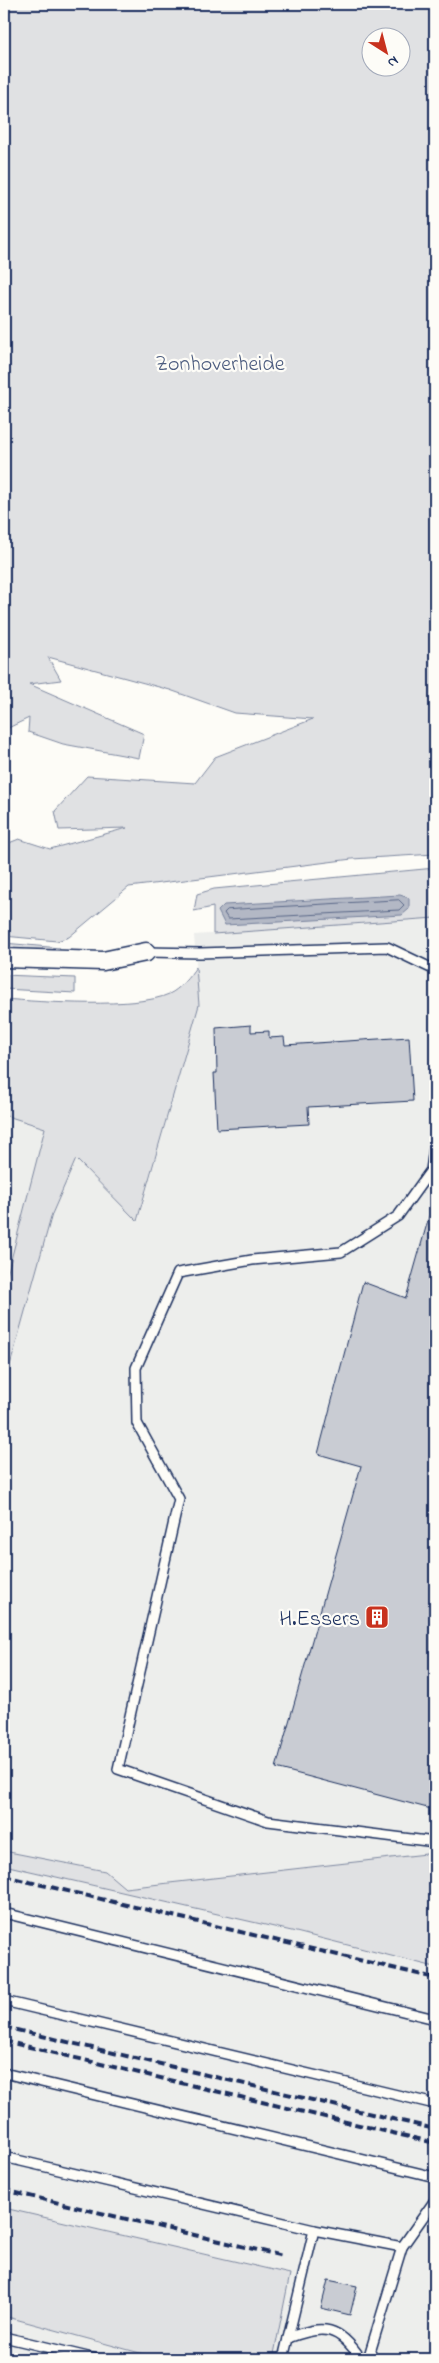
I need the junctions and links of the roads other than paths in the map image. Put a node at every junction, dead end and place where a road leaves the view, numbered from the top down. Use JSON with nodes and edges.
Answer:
{"nodes":[{"id":1,"x":146,"y":952,"type":"joint"},
{"id":2,"x":4,"y":958,"type":"edge"},
{"id":3,"x":434,"y":973,"type":"edge"},
{"id":4,"x":435,"y":1141,"type":"edge"},
{"id":5,"x":435,"y":1842,"type":"edge"},
{"id":6,"x":4,"y":1913,"type":"edge"},
{"id":7,"x":4,"y":2000,"type":"edge"},
{"id":8,"x":435,"y":2019,"type":"edge"},
{"id":9,"x":4,"y":2073,"type":"edge"},
{"id":10,"x":435,"y":2104,"type":"edge"},
{"id":11,"x":4,"y":2157,"type":"edge"},
{"id":12,"x":435,"y":2177,"type":"edge"},
{"id":13,"x":435,"y":2200,"type":"edge"},
{"id":14,"x":314,"y":2230,"type":"junction"},
{"id":15,"x":402,"y":2248,"type":"junction"},
{"id":16,"x":4,"y":2337,"type":"edge"},
{"id":17,"x":288,"y":2338,"type":"junction"},
{"id":18,"x":96,"y":2359,"type":"edge"},
{"id":19,"x":283,"y":2359,"type":"edge"},
{"id":20,"x":361,"y":2359,"type":"edge"},
{"id":21,"x":368,"y":2359,"type":"edge"}],
"edges":[{"from":1,"to":2,"type":"street"},
{"from":1,"to":3,"type":"lane"},
{"from":4,"to":5,"type":"lane"},
{"from":6,"to":8,"type":"lane"},
{"from":7,"to":10,"type":"lane"},
{"from":9,"to":12,"type":"lane"},
{"from":11,"to":14,"type":"lane"},
{"from":13,"to":15,"type":"lane"},
{"from":14,"to":15,"type":"lane"},
{"from":14,"to":17,"type":"lane"},
{"from":15,"to":21,"type":"lane"},
{"from":16,"to":18,"type":"lane"},
{"from":17,"to":19,"type":"lane"},
{"from":17,"to":20,"type":"lane"}]}
